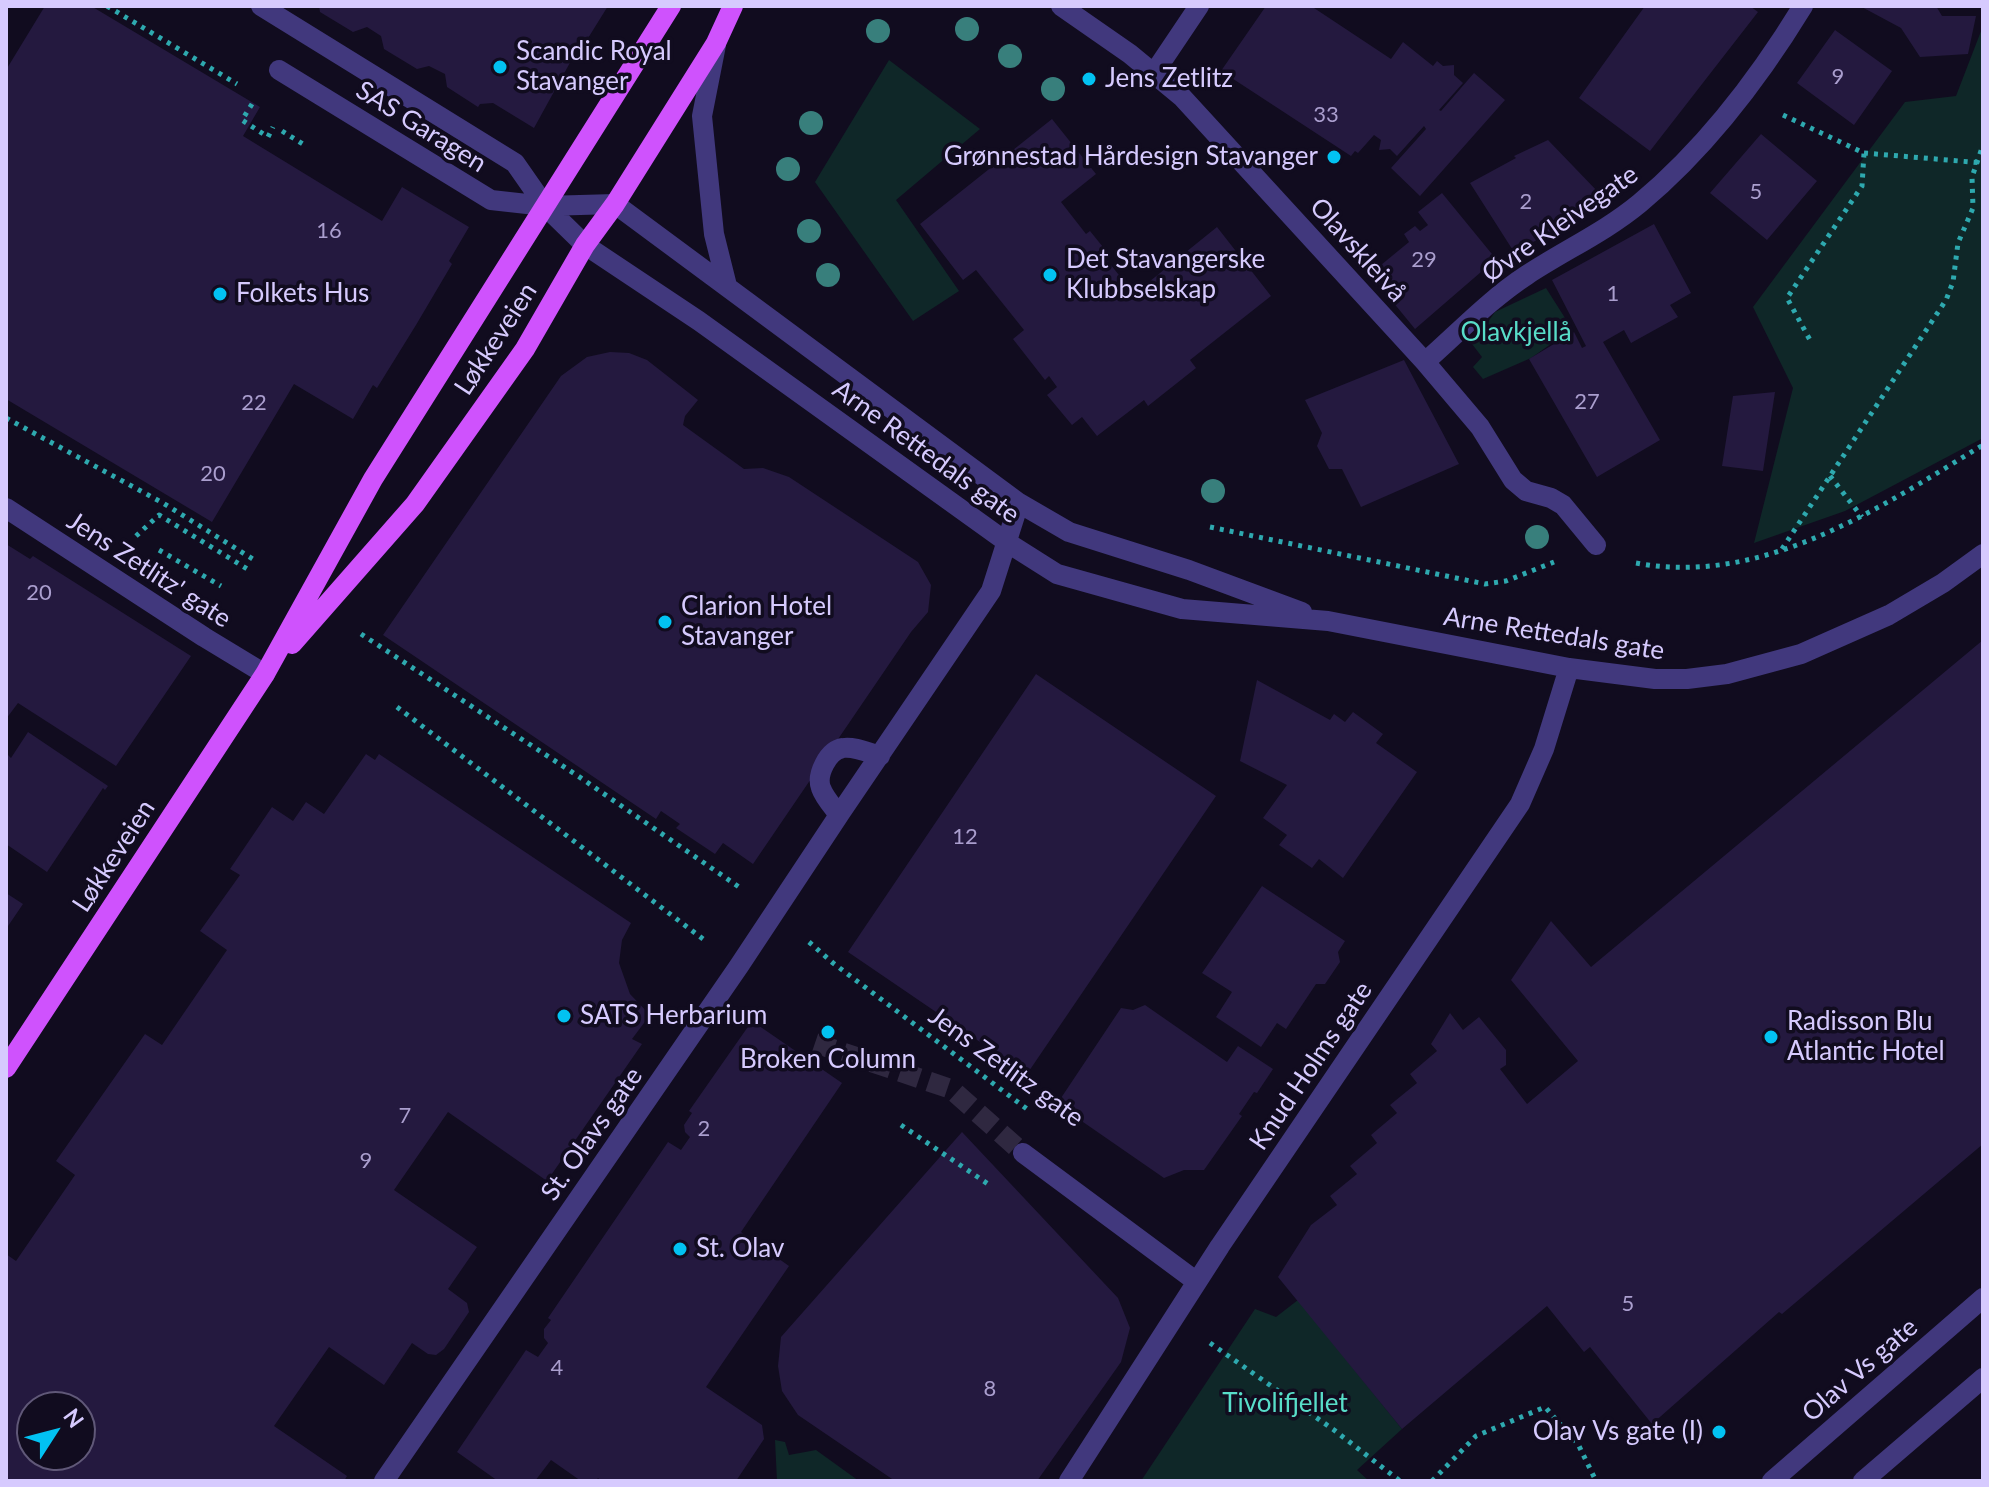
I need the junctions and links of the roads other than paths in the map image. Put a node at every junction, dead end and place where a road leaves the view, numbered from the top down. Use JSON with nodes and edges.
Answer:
{"nodes":[{"id":1,"x":261,"y":6,"type":"edge"},
{"id":2,"x":671,"y":6,"type":"edge"},
{"id":3,"x":733,"y":6,"type":"edge"},
{"id":4,"x":1061,"y":6,"type":"edge"},
{"id":5,"x":1199,"y":6,"type":"edge"},
{"id":6,"x":1803,"y":6,"type":"edge"},
{"id":7,"x":716,"y":43,"type":"junction"},
{"id":8,"x":279,"y":70,"type":"dead end"},
{"id":9,"x":1154,"y":73,"type":"junction"},
{"id":10,"x":615,"y":204,"type":"junction"},
{"id":11,"x":545,"y":206,"type":"junction"},
{"id":12,"x":585,"y":245,"type":"junction"},
{"id":13,"x":727,"y":286,"type":"junction"},
{"id":14,"x":1425,"y":362,"type":"junction"},
{"id":15,"x":1019,"y":503,"type":"junction"},
{"id":16,"x":6,"y":508,"type":"edge"},
{"id":17,"x":1008,"y":543,"type":"junction"},
{"id":18,"x":1596,"y":545,"type":"road end"},
{"id":19,"x":1983,"y":554,"type":"edge"},
{"id":20,"x":1328,"y":621,"type":"junction"},
{"id":21,"x":1569,"y":668,"type":"junction"},
{"id":22,"x":265,"y":674,"type":"junction"},
{"id":23,"x":880,"y":756,"type":"junction"},
{"id":24,"x":839,"y":815,"type":"junction"},
{"id":25,"x":6,"y":1068,"type":"edge"},
{"id":26,"x":1023,"y":1153,"type":"tunnel mouth"},
{"id":27,"x":1197,"y":1282,"type":"junction"},
{"id":28,"x":1983,"y":1298,"type":"edge"},
{"id":29,"x":1983,"y":1378,"type":"edge"},
{"id":30,"x":384,"y":1481,"type":"edge"},
{"id":31,"x":1069,"y":1481,"type":"edge"},
{"id":32,"x":1772,"y":1481,"type":"edge"},
{"id":33,"x":1863,"y":1481,"type":"edge"}],
"edges":[{"from":1,"to":11,"type":"street","name":"Arne Rettedals gate"},
{"from":2,"to":11,"type":"main road","name":"Løkkeveien"},
{"from":3,"to":7,"type":"main road","name":"Løkkeveien"},
{"from":4,"to":9,"type":"street","name":"Olavskleivå"},
{"from":5,"to":9,"type":"street"},
{"from":6,"to":14,"type":"street","name":"Øvre Kleivegate"},
{"from":7,"to":10,"type":"main road","name":"Løkkeveien"},
{"from":7,"to":13,"type":"street"},
{"from":8,"to":11,"type":"street","name":"SAS Garagen"},
{"from":9,"to":14,"type":"street","name":"Olavskleivå"},
{"from":10,"to":11,"type":"street"},
{"from":10,"to":12,"type":"main road","name":"Løkkeveien"},
{"from":10,"to":13,"type":"street","name":"Arne Rettedals gate"},
{"from":11,"to":12,"type":"street","name":"Arne Rettedals gate"},
{"from":11,"to":22,"type":"main road","name":"Løkkeveien"},
{"from":12,"to":17,"type":"street","name":"Arne Rettedals gate"},
{"from":12,"to":22,"type":"main road","name":"Løkkeveien"},
{"from":13,"to":15,"type":"street","name":"Arne Rettedals gate"},
{"from":14,"to":18,"type":"street","name":"Olavskleivå"},
{"from":15,"to":17,"type":"street","name":"St. Olavs gate"},
{"from":15,"to":20,"type":"street","name":"Arne Rettedals gate"},
{"from":16,"to":22,"type":"street","name":"Jens Zetlitz' gate"},
{"from":17,"to":20,"type":"street","name":"Arne Rettedals gate"},
{"from":17,"to":23,"type":"street","name":"St. Olavs gate"},
{"from":19,"to":21,"type":"street","name":"Arne Rettedals gate"},
{"from":20,"to":21,"type":"street","name":"Arne Rettedals gate"},
{"from":21,"to":27,"type":"street","name":"Knud Holms gate"},
{"from":22,"to":25,"type":"main road","name":"Løkkeveien"},
{"from":23,"to":24,"type":"street","name":"St. Olavs gate"},
{"from":23,"to":24,"type":"street"},
{"from":24,"to":30,"type":"street","name":"St. Olavs gate"},
{"from":26,"to":27,"type":"street"},
{"from":27,"to":31,"type":"street","name":"Knud Holms gate"},
{"from":28,"to":32,"type":"street","name":"Olav Vs gate"},
{"from":29,"to":33,"type":"street"}]}
